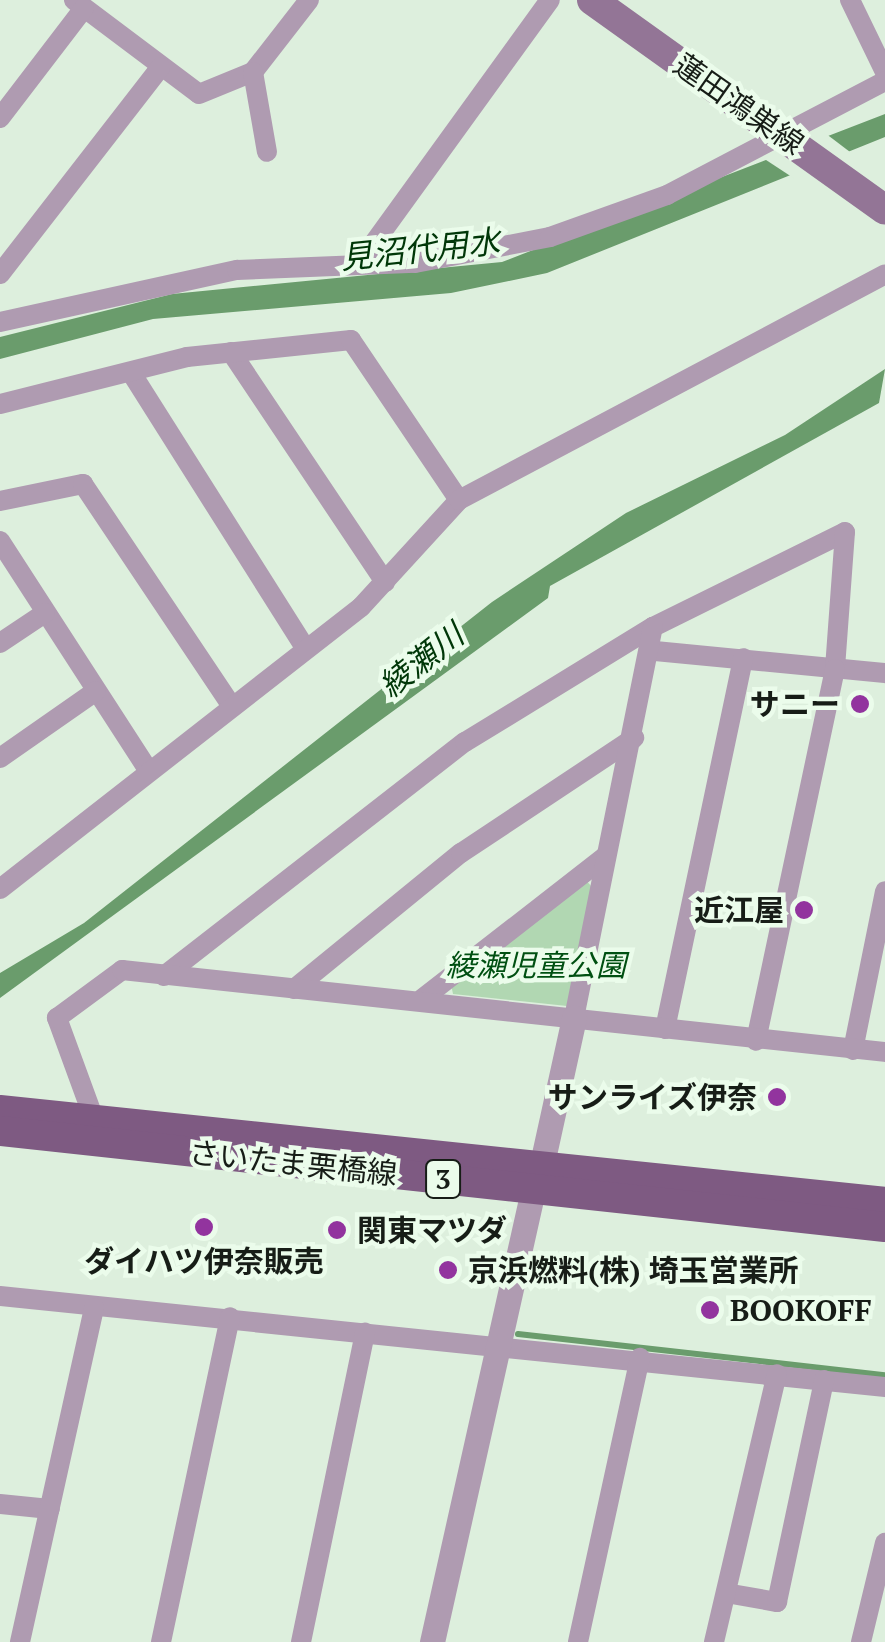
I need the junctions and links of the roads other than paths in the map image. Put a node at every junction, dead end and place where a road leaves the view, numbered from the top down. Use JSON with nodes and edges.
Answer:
{"nodes":[{"id":1,"x":309,"y":0,"type":"edge"},
{"id":2,"x":550,"y":0,"type":"edge"},
{"id":3,"x":850,"y":0,"type":"edge"},
{"id":4,"x":79,"y":4,"type":"edge"},
{"id":5,"x":611,"y":5,"type":"edge"},
{"id":6,"x":160,"y":68,"type":"junction"},
{"id":7,"x":254,"y":72,"type":"junction"},
{"id":8,"x":885,"y":72,"type":"edge"},
{"id":9,"x":885,"y":80,"type":"edge"},
{"id":10,"x":0,"y":118,"type":"edge"},
{"id":11,"x":778,"y":132,"type":"junction"},
{"id":12,"x":267,"y":152,"type":"dead end"},
{"id":13,"x":885,"y":210,"type":"edge"},
{"id":14,"x":358,"y":265,"type":"junction"},
{"id":15,"x":0,"y":274,"type":"edge"},
{"id":16,"x":885,"y":274,"type":"edge"},
{"id":17,"x":0,"y":322,"type":"edge"},
{"id":18,"x":230,"y":352,"type":"junction"},
{"id":19,"x":132,"y":374,"type":"junction"},
{"id":20,"x":0,"y":404,"type":"edge"},
{"id":21,"x":460,"y":500,"type":"junction"},
{"id":22,"x":0,"y":501,"type":"edge"},
{"id":23,"x":0,"y":542,"type":"edge"},
{"id":24,"x":385,"y":582,"type":"junction"},
{"id":25,"x":45,"y":613,"type":"junction"},
{"id":26,"x":654,"y":627,"type":"junction"},
{"id":27,"x":0,"y":643,"type":"edge"},
{"id":28,"x":305,"y":648,"type":"junction"},
{"id":29,"x":656,"y":651,"type":"junction"},
{"id":30,"x":743,"y":658,"type":"junction"},
{"id":31,"x":834,"y":669,"type":"junction"},
{"id":32,"x":885,"y":673,"type":"edge"},
{"id":33,"x":96,"y":691,"type":"junction"},
{"id":34,"x":231,"y":705,"type":"junction"},
{"id":35,"x":634,"y":738,"type":"junction"},
{"id":36,"x":0,"y":758,"type":"edge"},
{"id":37,"x":148,"y":770,"type":"junction"},
{"id":38,"x":606,"y":856,"type":"junction"},
{"id":39,"x":0,"y":889,"type":"edge"},
{"id":40,"x":885,"y":891,"type":"edge"},
{"id":41,"x":164,"y":976,"type":"junction"},
{"id":42,"x":294,"y":990,"type":"junction"},
{"id":43,"x":422,"y":999,"type":"junction"},
{"id":44,"x":574,"y":1018,"type":"junction"},
{"id":45,"x":665,"y":1030,"type":"junction"},
{"id":46,"x":756,"y":1041,"type":"junction"},
{"id":47,"x":853,"y":1050,"type":"junction"},
{"id":48,"x":885,"y":1052,"type":"edge"},
{"id":49,"x":0,"y":1110,"type":"edge"},
{"id":50,"x":94,"y":1119,"type":"junction"},
{"id":51,"x":0,"y":1131,"type":"edge"},
{"id":52,"x":537,"y":1178,"type":"junction"},
{"id":53,"x":885,"y":1202,"type":"edge"},
{"id":54,"x":885,"y":1227,"type":"edge"},
{"id":55,"x":0,"y":1296,"type":"edge"},
{"id":56,"x":94,"y":1308,"type":"junction"},
{"id":57,"x":230,"y":1317,"type":"junction"},
{"id":58,"x":366,"y":1332,"type":"junction"},
{"id":59,"x":502,"y":1344,"type":"junction"},
{"id":60,"x":640,"y":1358,"type":"junction"},
{"id":61,"x":777,"y":1374,"type":"junction"},
{"id":62,"x":824,"y":1380,"type":"junction"},
{"id":63,"x":885,"y":1387,"type":"edge"},
{"id":64,"x":0,"y":1504,"type":"edge"},
{"id":65,"x":50,"y":1509,"type":"junction"},
{"id":66,"x":885,"y":1543,"type":"edge"},
{"id":67,"x":726,"y":1592,"type":"junction"},
{"id":68,"x":20,"y":1642,"type":"edge"},
{"id":69,"x":161,"y":1642,"type":"edge"},
{"id":70,"x":301,"y":1642,"type":"edge"},
{"id":71,"x":432,"y":1642,"type":"edge"},
{"id":72,"x":578,"y":1642,"type":"edge"},
{"id":73,"x":714,"y":1642,"type":"edge"},
{"id":74,"x":861,"y":1642,"type":"edge"}],
"edges":[{"from":1,"to":7,"type":"street"},
{"from":2,"to":14,"type":"street"},
{"from":3,"to":8,"type":"street"},
{"from":4,"to":6,"type":"street"},
{"from":4,"to":10,"type":"street"},
{"from":5,"to":11,"type":"main road","name":"蓮田鴻巣線"},
{"from":6,"to":7,"type":"street"},
{"from":6,"to":15,"type":"street"},
{"from":7,"to":12,"type":"street"},
{"from":9,"to":11,"type":"street"},
{"from":11,"to":13,"type":"main road","name":"蓮田鴻巣線"},
{"from":11,"to":14,"type":"street"},
{"from":14,"to":17,"type":"street"},
{"from":16,"to":21,"type":"street"},
{"from":18,"to":19,"type":"street"},
{"from":18,"to":21,"type":"street"},
{"from":18,"to":24,"type":"street"},
{"from":19,"to":20,"type":"street"},
{"from":19,"to":28,"type":"street"},
{"from":21,"to":24,"type":"street"},
{"from":22,"to":34,"type":"street"},
{"from":23,"to":25,"type":"street"},
{"from":24,"to":28,"type":"street"},
{"from":25,"to":27,"type":"street"},
{"from":25,"to":33,"type":"street"},
{"from":26,"to":29,"type":"street"},
{"from":26,"to":31,"type":"street"},
{"from":26,"to":41,"type":"street"},
{"from":28,"to":34,"type":"street"},
{"from":29,"to":30,"type":"street"},
{"from":29,"to":35,"type":"street"},
{"from":30,"to":31,"type":"street"},
{"from":30,"to":45,"type":"street"},
{"from":31,"to":32,"type":"street"},
{"from":31,"to":46,"type":"street"},
{"from":33,"to":36,"type":"street"},
{"from":33,"to":37,"type":"street"},
{"from":34,"to":37,"type":"street"},
{"from":35,"to":38,"type":"street"},
{"from":35,"to":42,"type":"street"},
{"from":37,"to":39,"type":"street"},
{"from":38,"to":43,"type":"street"},
{"from":38,"to":44,"type":"street"},
{"from":40,"to":47,"type":"street"},
{"from":41,"to":42,"type":"street"},
{"from":41,"to":50,"type":"street"},
{"from":42,"to":43,"type":"street"},
{"from":43,"to":44,"type":"street"},
{"from":44,"to":45,"type":"street"},
{"from":44,"to":52,"type":"street"},
{"from":45,"to":46,"type":"street"},
{"from":46,"to":47,"type":"street"},
{"from":47,"to":48,"type":"street"},
{"from":49,"to":50,"type":"main road","name":"さいたま栗橋線","number":"3"},
{"from":50,"to":52,"type":"main road","name":"さいたま栗橋線","number":"3"},
{"from":51,"to":52,"type":"main road","name":"さいたま栗橋線","number":"3"},
{"from":52,"to":53,"type":"main road","name":"さいたま栗橋線","number":"3"},
{"from":52,"to":54,"type":"main road","name":"さいたま栗橋線","number":"3"},
{"from":52,"to":59,"type":"street"},
{"from":55,"to":56,"type":"street"},
{"from":56,"to":57,"type":"street"},
{"from":56,"to":65,"type":"street"},
{"from":57,"to":58,"type":"street"},
{"from":57,"to":69,"type":"street"},
{"from":58,"to":59,"type":"street"},
{"from":58,"to":70,"type":"street"},
{"from":59,"to":60,"type":"street"},
{"from":59,"to":71,"type":"street"},
{"from":60,"to":61,"type":"street"},
{"from":60,"to":72,"type":"street"},
{"from":61,"to":62,"type":"street"},
{"from":61,"to":67,"type":"street"},
{"from":62,"to":63,"type":"street"},
{"from":62,"to":67,"type":"street"},
{"from":64,"to":65,"type":"street"},
{"from":65,"to":68,"type":"street"},
{"from":66,"to":74,"type":"street"},
{"from":67,"to":73,"type":"street"}]}
